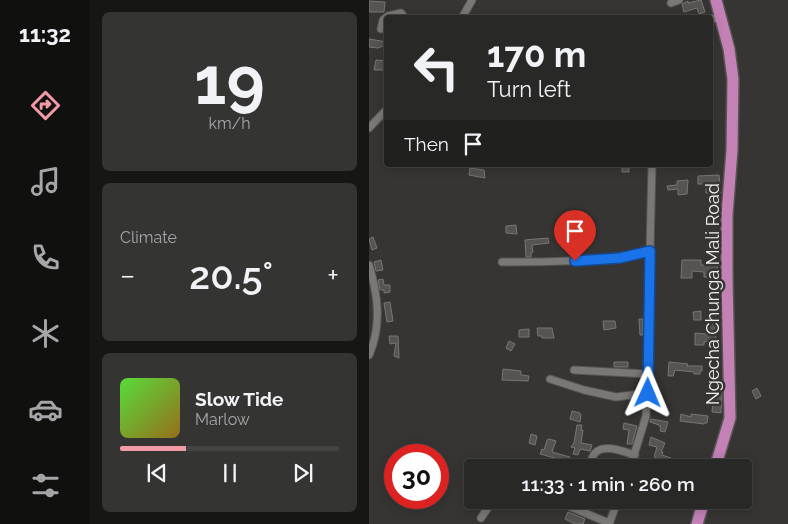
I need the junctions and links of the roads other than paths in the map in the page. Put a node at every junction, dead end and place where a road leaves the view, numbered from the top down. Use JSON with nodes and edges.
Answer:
{"nodes":[{"id":1,"x":472,"y":0,"type":"edge"},
{"id":2,"x":715,"y":0,"type":"edge"},
{"id":3,"x":392,"y":15,"type":"edge"},
{"id":4,"x":404,"y":15,"type":"edge"},
{"id":5,"x":464,"y":15,"type":"edge"},
{"id":6,"x":716,"y":18,"type":"edge"},
{"id":7,"x":384,"y":19,"type":"edge"},
{"id":8,"x":381,"y":29,"type":"dead end"},
{"id":9,"x":384,"y":112,"type":"edge"},
{"id":10,"x":369,"y":128,"type":"edge"},
{"id":11,"x":652,"y":167,"type":"edge"},
{"id":12,"x":650,"y":251,"type":"junction"},
{"id":13,"x":502,"y":262,"type":"dead end"},
{"id":14,"x":369,"y":265,"type":"edge"},
{"id":15,"x":369,"y":355,"type":"edge"},
{"id":16,"x":574,"y":370,"type":"dead end"},
{"id":17,"x":648,"y":374,"type":"junction"},
{"id":18,"x":549,"y":379,"type":"dead end"},
{"id":19,"x":648,"y":393,"type":"junction"},
{"id":20,"x":635,"y":455,"type":"junction"},
{"id":21,"x":592,"y":459,"type":"edge"},
{"id":22,"x":634,"y":459,"type":"edge"},
{"id":23,"x":718,"y":459,"type":"edge"},
{"id":24,"x":487,"y":509,"type":"edge"},
{"id":25,"x":576,"y":509,"type":"edge"},
{"id":26,"x":614,"y":509,"type":"edge"},
{"id":27,"x":701,"y":509,"type":"edge"},
{"id":28,"x":481,"y":518,"type":"dead end"},
{"id":29,"x":609,"y":523,"type":"edge"},
{"id":30,"x":697,"y":524,"type":"edge"}],
"edges":[{"from":1,"to":5,"type":"street"},
{"from":2,"to":6,"type":"main road","name":"Ngecha Chunga Mali Road"},
{"from":3,"to":4,"type":"street"},
{"from":6,"to":23,"type":"main road","name":"Ngecha Chunga Mali Road"},
{"from":7,"to":8,"type":"street"},
{"from":9,"to":10,"type":"street"},
{"from":11,"to":12,"type":"street"},
{"from":12,"to":13,"type":"street"},
{"from":12,"to":17,"type":"street"},
{"from":14,"to":15,"type":"street"},
{"from":16,"to":17,"type":"street"},
{"from":17,"to":19,"type":"street"},
{"from":18,"to":19,"type":"street"},
{"from":19,"to":20,"type":"street"},
{"from":20,"to":21,"type":"street"},
{"from":20,"to":22,"type":"street"},
{"from":24,"to":28,"type":"street"},
{"from":25,"to":29,"type":"street"},
{"from":26,"to":29,"type":"street"},
{"from":27,"to":30,"type":"main road"}]}
